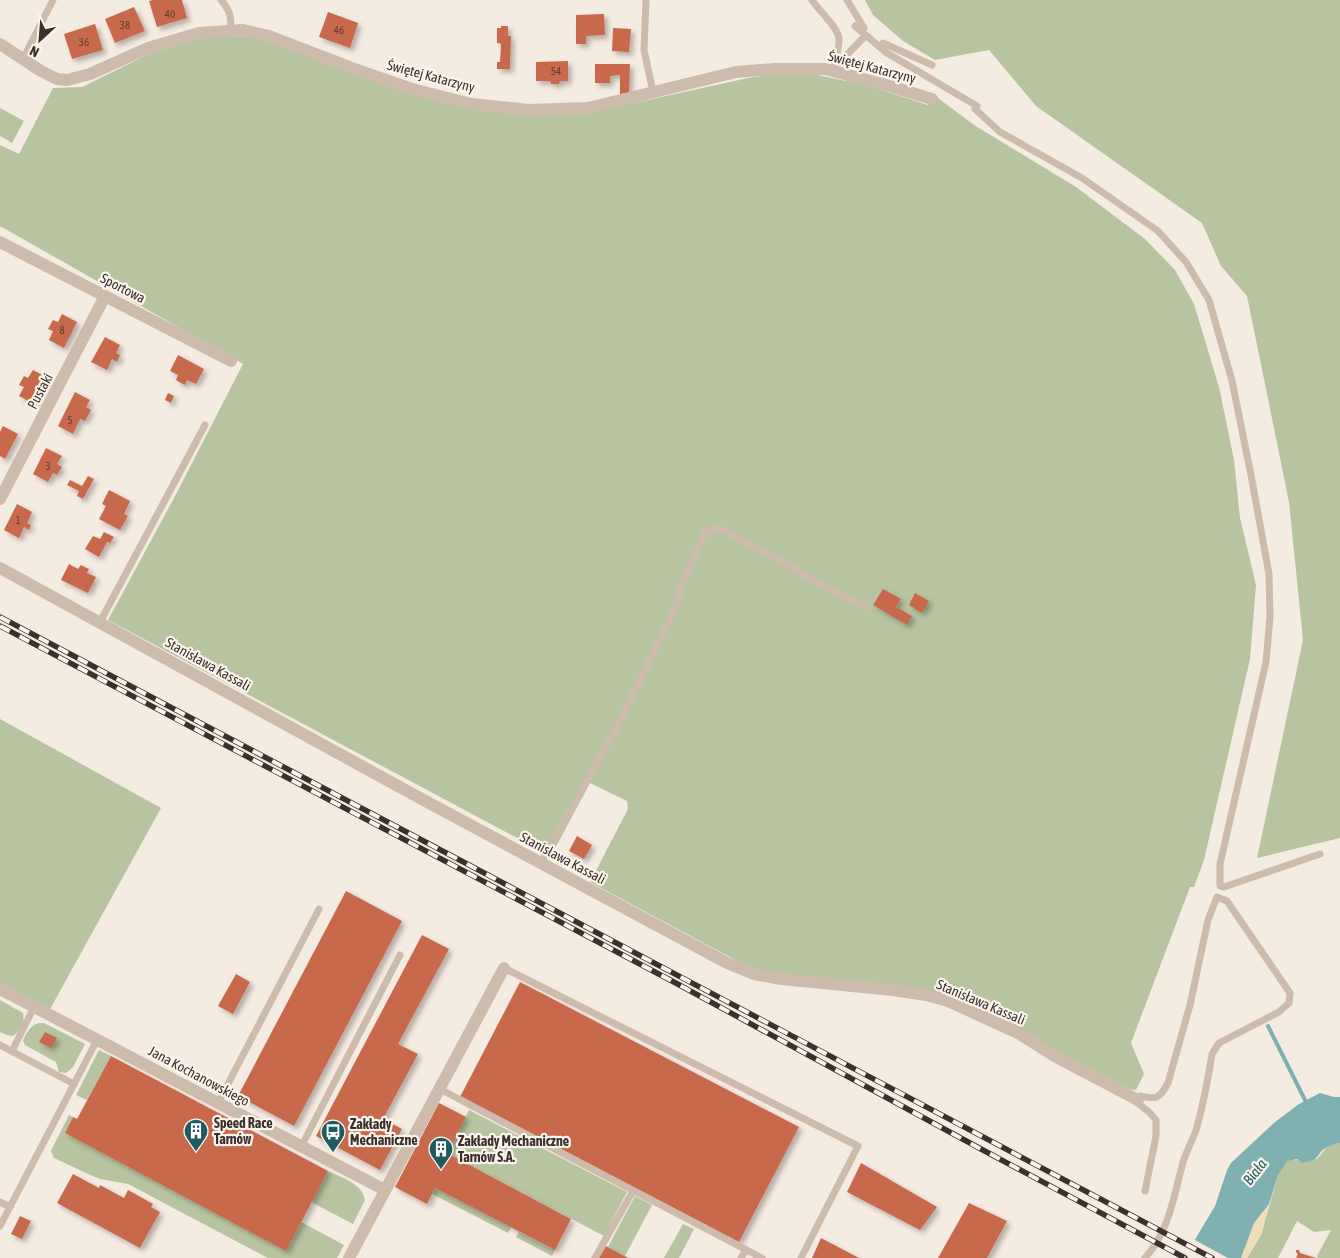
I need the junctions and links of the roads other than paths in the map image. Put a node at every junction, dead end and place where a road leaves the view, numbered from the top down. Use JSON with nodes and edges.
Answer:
{"nodes":[{"id":1,"x":54,"y":0,"type":"edge"},
{"id":2,"x":221,"y":0,"type":"edge"},
{"id":3,"x":646,"y":0,"type":"edge"},
{"id":4,"x":812,"y":0,"type":"edge"},
{"id":5,"x":847,"y":0,"type":"edge"},
{"id":6,"x":231,"y":31,"type":"junction"},
{"id":7,"x":860,"y":31,"type":"junction"},
{"id":8,"x":0,"y":45,"type":"edge"},
{"id":9,"x":880,"y":47,"type":"junction"},
{"id":10,"x":23,"y":59,"type":"junction"},
{"id":11,"x":932,"y":64,"type":"dead end"},
{"id":12,"x":830,"y":67,"type":"junction"},
{"id":13,"x":653,"y":92,"type":"junction"},
{"id":14,"x":932,"y":99,"type":"dead end"},
{"id":15,"x":977,"y":106,"type":"junction"},
{"id":16,"x":985,"y":111,"type":"dead end"},
{"id":17,"x":0,"y":242,"type":"edge"},
{"id":18,"x":105,"y":296,"type":"junction"},
{"id":19,"x":231,"y":361,"type":"dead end"},
{"id":20,"x":205,"y":425,"type":"dead end"},
{"id":21,"x":0,"y":499,"type":"edge"},
{"id":22,"x":0,"y":568,"type":"edge"},
{"id":23,"x":865,"y":608,"type":"dead end"},
{"id":24,"x":100,"y":622,"type":"junction"},
{"id":25,"x":1320,"y":854,"type":"dead end"},
{"id":26,"x":541,"y":863,"type":"junction"},
{"id":27,"x":1225,"y":884,"type":"junction"},
{"id":28,"x":1221,"y":900,"type":"junction"},
{"id":29,"x":319,"y":909,"type":"dead end"},
{"id":30,"x":400,"y":955,"type":"dead end"},
{"id":31,"x":504,"y":968,"type":"joint"},
{"id":32,"x":0,"y":989,"type":"edge"},
{"id":33,"x":34,"y":1007,"type":"junction"},
{"id":34,"x":97,"y":1040,"type":"junction"},
{"id":35,"x":0,"y":1045,"type":"edge"},
{"id":36,"x":12,"y":1051,"type":"junction"},
{"id":37,"x":74,"y":1084,"type":"junction"},
{"id":38,"x":438,"y":1088,"type":"junction"},
{"id":39,"x":1138,"y":1100,"type":"junction"},
{"id":40,"x":218,"y":1102,"type":"junction"},
{"id":41,"x":301,"y":1147,"type":"junction"},
{"id":42,"x":385,"y":1190,"type":"junction"},
{"id":43,"x":633,"y":1191,"type":"junction"},
{"id":44,"x":1145,"y":1191,"type":"dead end"},
{"id":45,"x":0,"y":1202,"type":"edge"},
{"id":46,"x":10,"y":1207,"type":"junction"},
{"id":47,"x":0,"y":1226,"type":"edge"},
{"id":48,"x":746,"y":1250,"type":"junction"},
{"id":49,"x":349,"y":1258,"type":"edge"},
{"id":50,"x":595,"y":1258,"type":"edge"},
{"id":51,"x":741,"y":1258,"type":"edge"},
{"id":52,"x":762,"y":1258,"type":"edge"},
{"id":53,"x":801,"y":1258,"type":"edge"},
{"id":54,"x":1146,"y":1258,"type":"edge"}],
"edges":[{"from":1,"to":10,"type":"lane"},
{"from":2,"to":6,"type":"lane"},
{"from":3,"to":13,"type":"lane"},
{"from":4,"to":12,"type":"lane"},
{"from":5,"to":7,"type":"lane"},
{"from":6,"to":10,"type":"street","name":"Świętej Katarzyny"},
{"from":6,"to":13,"type":"street","name":"Świętej Katarzyny"},
{"from":7,"to":9,"type":"lane"},
{"from":7,"to":12,"type":"lane"},
{"from":8,"to":10,"type":"street","name":"Świętej Katarzyny"},
{"from":9,"to":11,"type":"lane"},
{"from":9,"to":15,"type":"lane"},
{"from":12,"to":13,"type":"street","name":"Świętej Katarzyny"},
{"from":12,"to":14,"type":"street","name":"Świętej Katarzyny"},
{"from":15,"to":16,"type":"lane"},
{"from":15,"to":27,"type":"lane"},
{"from":17,"to":18,"type":"street","name":"Sportowa"},
{"from":18,"to":19,"type":"street","name":"Sportowa"},
{"from":18,"to":21,"type":"street","name":"Pustaki"},
{"from":20,"to":24,"type":"lane"},
{"from":22,"to":24,"type":"street","name":"Stanisława Kassali"},
{"from":23,"to":26,"type":"lane"},
{"from":24,"to":26,"type":"street","name":"Stanisława Kassali"},
{"from":25,"to":27,"type":"lane"},
{"from":26,"to":39,"type":"street","name":"Stanisława Kassali"},
{"from":27,"to":28,"type":"lane"},
{"from":28,"to":39,"type":"lane"},
{"from":28,"to":54,"type":"lane"},
{"from":29,"to":40,"type":"lane"},
{"from":30,"to":41,"type":"lane"},
{"from":31,"to":38,"type":"street"},
{"from":31,"to":53,"type":"lane"},
{"from":32,"to":33,"type":"street","name":"Jana Kochanowskiego"},
{"from":33,"to":34,"type":"street","name":"Jana Kochanowskiego"},
{"from":33,"to":36,"type":"lane"},
{"from":34,"to":37,"type":"lane"},
{"from":34,"to":40,"type":"street","name":"Jana Kochanowskiego"},
{"from":35,"to":36,"type":"lane"},
{"from":36,"to":37,"type":"lane"},
{"from":37,"to":46,"type":"lane"},
{"from":38,"to":42,"type":"street"},
{"from":38,"to":43,"type":"lane"},
{"from":39,"to":44,"type":"lane"},
{"from":40,"to":41,"type":"street","name":"Jana Kochanowskiego"},
{"from":41,"to":42,"type":"street","name":"Jana Kochanowskiego"},
{"from":42,"to":49,"type":"street"},
{"from":43,"to":48,"type":"lane"},
{"from":43,"to":50,"type":"lane"},
{"from":45,"to":46,"type":"lane"},
{"from":46,"to":47,"type":"lane"},
{"from":48,"to":51,"type":"lane"},
{"from":48,"to":52,"type":"lane"}]}
